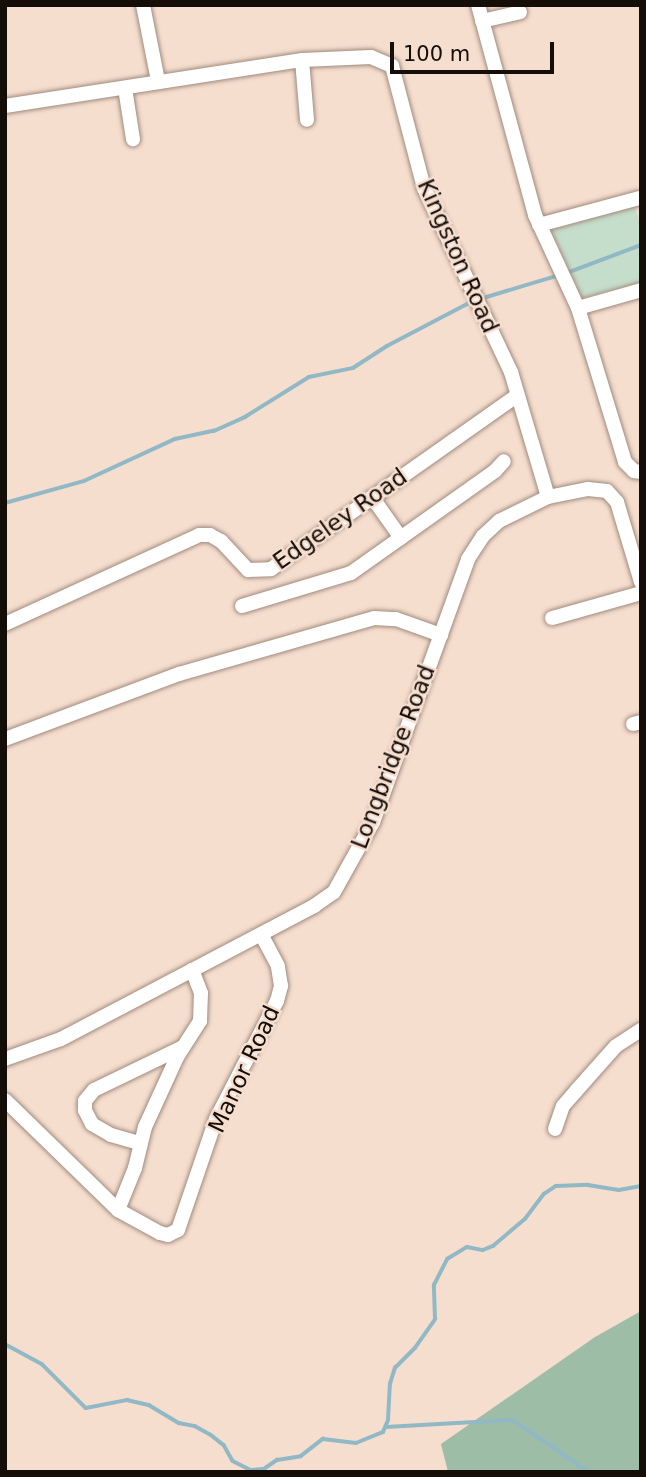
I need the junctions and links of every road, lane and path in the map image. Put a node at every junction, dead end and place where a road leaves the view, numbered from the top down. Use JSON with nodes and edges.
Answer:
{"nodes":[{"id":1,"x":143,"y":5,"type":"edge"},
{"id":2,"x":478,"y":5,"type":"edge"},
{"id":3,"x":520,"y":12,"type":"dead end"},
{"id":4,"x":482,"y":21,"type":"junction"},
{"id":5,"x":302,"y":60,"type":"junction"},
{"id":6,"x":159,"y":81,"type":"junction"},
{"id":7,"x":125,"y":88,"type":"junction"},
{"id":8,"x":5,"y":106,"type":"edge"},
{"id":9,"x":307,"y":120,"type":"dead end"},
{"id":10,"x":133,"y":139,"type":"dead end"},
{"id":11,"x":639,"y":198,"type":"dead end"},
{"id":12,"x":539,"y":225,"type":"junction"},
{"id":13,"x":641,"y":289,"type":"edge"},
{"id":14,"x":578,"y":308,"type":"junction"},
{"id":15,"x":518,"y":395,"type":"junction"},
{"id":16,"x":504,"y":461,"type":"dead end"},
{"id":17,"x":641,"y":472,"type":"edge"},
{"id":18,"x":372,"y":497,"type":"junction"},
{"id":19,"x":548,"y":497,"type":"junction"},
{"id":20,"x":401,"y":538,"type":"junction"},
{"id":21,"x":641,"y":582,"type":"edge"},
{"id":22,"x":641,"y":593,"type":"edge"},
{"id":23,"x":242,"y":606,"type":"dead end"},
{"id":24,"x":552,"y":618,"type":"dead end"},
{"id":25,"x":5,"y":624,"type":"edge"},
{"id":26,"x":440,"y":635,"type":"junction"},
{"id":27,"x":5,"y":739,"type":"edge"},
{"id":28,"x":261,"y":934,"type":"junction"},
{"id":29,"x":192,"y":970,"type":"junction"},
{"id":30,"x":641,"y":1030,"type":"edge"},
{"id":31,"x":181,"y":1048,"type":"junction"},
{"id":32,"x":5,"y":1059,"type":"edge"},
{"id":33,"x":5,"y":1100,"type":"edge"},
{"id":34,"x":555,"y":1129,"type":"dead end"},
{"id":35,"x":139,"y":1143,"type":"junction"},
{"id":36,"x":118,"y":1210,"type":"junction"}],
"edges":[{"from":1,"to":6,"type":"street"},
{"from":2,"to":4,"type":"street"},
{"from":3,"to":4,"type":"street"},
{"from":4,"to":12,"type":"street"},
{"from":5,"to":6,"type":"street","name":"Kingston Road"},
{"from":5,"to":9,"type":"street"},
{"from":5,"to":15,"type":"street","name":"Kingston Road"},
{"from":6,"to":7,"type":"street","name":"Kingston Road"},
{"from":7,"to":8,"type":"street","name":"Kingston Road"},
{"from":7,"to":10,"type":"street"},
{"from":11,"to":12,"type":"street"},
{"from":12,"to":14,"type":"street"},
{"from":13,"to":14,"type":"street"},
{"from":14,"to":17,"type":"street"},
{"from":15,"to":18,"type":"street","name":"Edgeley Road"},
{"from":15,"to":19,"type":"street","name":"Kingston Road"},
{"from":16,"to":20,"type":"street"},
{"from":18,"to":20,"type":"street"},
{"from":18,"to":25,"type":"street","name":"Edgeley Road"},
{"from":19,"to":21,"type":"street","name":"Longbridge Road"},
{"from":19,"to":26,"type":"street","name":"Longbridge Road"},
{"from":20,"to":23,"type":"street"},
{"from":22,"to":24,"type":"street"},
{"from":26,"to":27,"type":"street"},
{"from":26,"to":28,"type":"street","name":"Longbridge Road"},
{"from":28,"to":29,"type":"street","name":"Longbridge Road"},
{"from":28,"to":36,"type":"street","name":"Manor Road"},
{"from":29,"to":31,"type":"street"},
{"from":29,"to":32,"type":"street","name":"Longbridge Road"},
{"from":30,"to":34,"type":"street"},
{"from":31,"to":35,"type":"street"},
{"from":31,"to":35,"type":"street"},
{"from":33,"to":36,"type":"street","name":"Manor Road"},
{"from":35,"to":36,"type":"street"}]}
